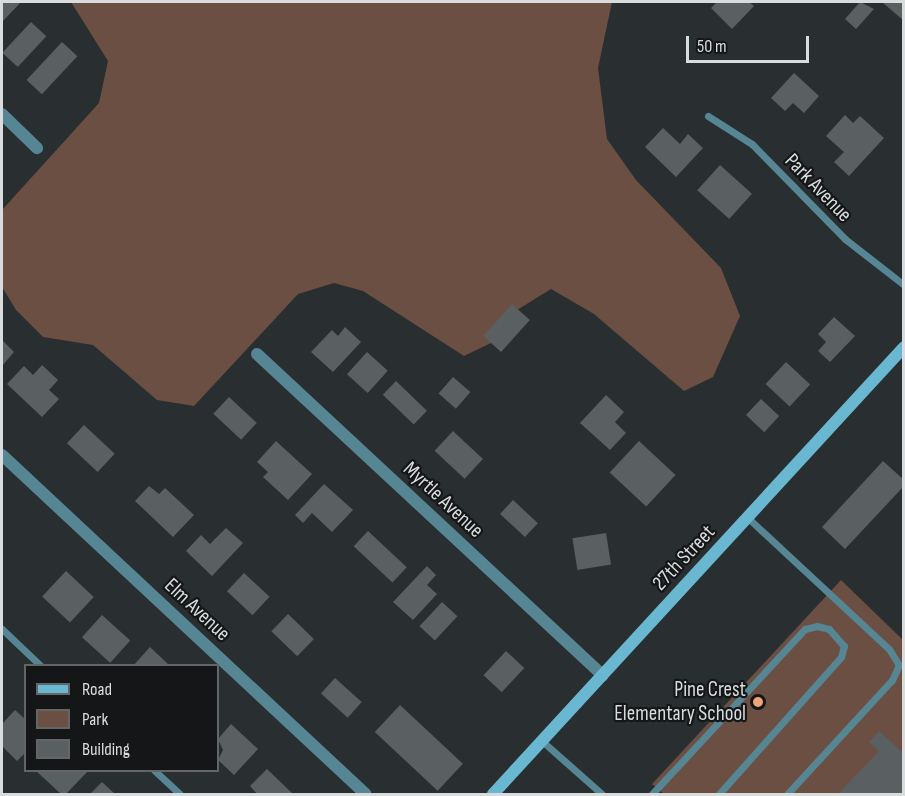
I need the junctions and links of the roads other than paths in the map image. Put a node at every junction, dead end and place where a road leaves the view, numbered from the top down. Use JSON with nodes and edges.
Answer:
{"nodes":[{"id":1,"x":2,"y":114,"type":"edge"},
{"id":2,"x":708,"y":116,"type":"dead end"},
{"id":3,"x":37,"y":148,"type":"dead end"},
{"id":4,"x":903,"y":285,"type":"edge"},
{"id":5,"x":903,"y":348,"type":"edge"},
{"id":6,"x":257,"y":354,"type":"dead end"},
{"id":7,"x":2,"y":454,"type":"edge"},
{"id":8,"x":748,"y":518,"type":"junction"},
{"id":9,"x":2,"y":629,"type":"edge"},
{"id":10,"x":39,"y":664,"type":"edge"},
{"id":11,"x":603,"y":675,"type":"junction"},
{"id":12,"x":542,"y":741,"type":"junction"},
{"id":13,"x":155,"y":772,"type":"edge"},
{"id":14,"x":180,"y":795,"type":"edge"},
{"id":15,"x":366,"y":795,"type":"edge"},
{"id":16,"x":493,"y":795,"type":"edge"},
{"id":17,"x":602,"y":795,"type":"edge"},
{"id":18,"x":652,"y":795,"type":"edge"},
{"id":19,"x":719,"y":795,"type":"edge"},
{"id":20,"x":787,"y":795,"type":"edge"}],
"edges":[{"from":1,"to":3,"type":"street"},
{"from":2,"to":4,"type":"lane","name":"Park Avenue"},
{"from":5,"to":8,"type":"main road","name":"27th Street"},
{"from":6,"to":11,"type":"street","name":"Myrtle Avenue"},
{"from":7,"to":15,"type":"street","name":"Elm Avenue"},
{"from":8,"to":11,"type":"main road","name":"27th Street"},
{"from":8,"to":20,"type":"lane"},
{"from":9,"to":10,"type":"lane"},
{"from":11,"to":12,"type":"main road","name":"27th Street"},
{"from":12,"to":16,"type":"main road","name":"27th Street"},
{"from":12,"to":17,"type":"lane"},
{"from":13,"to":14,"type":"lane"},
{"from":18,"to":19,"type":"lane"}]}
